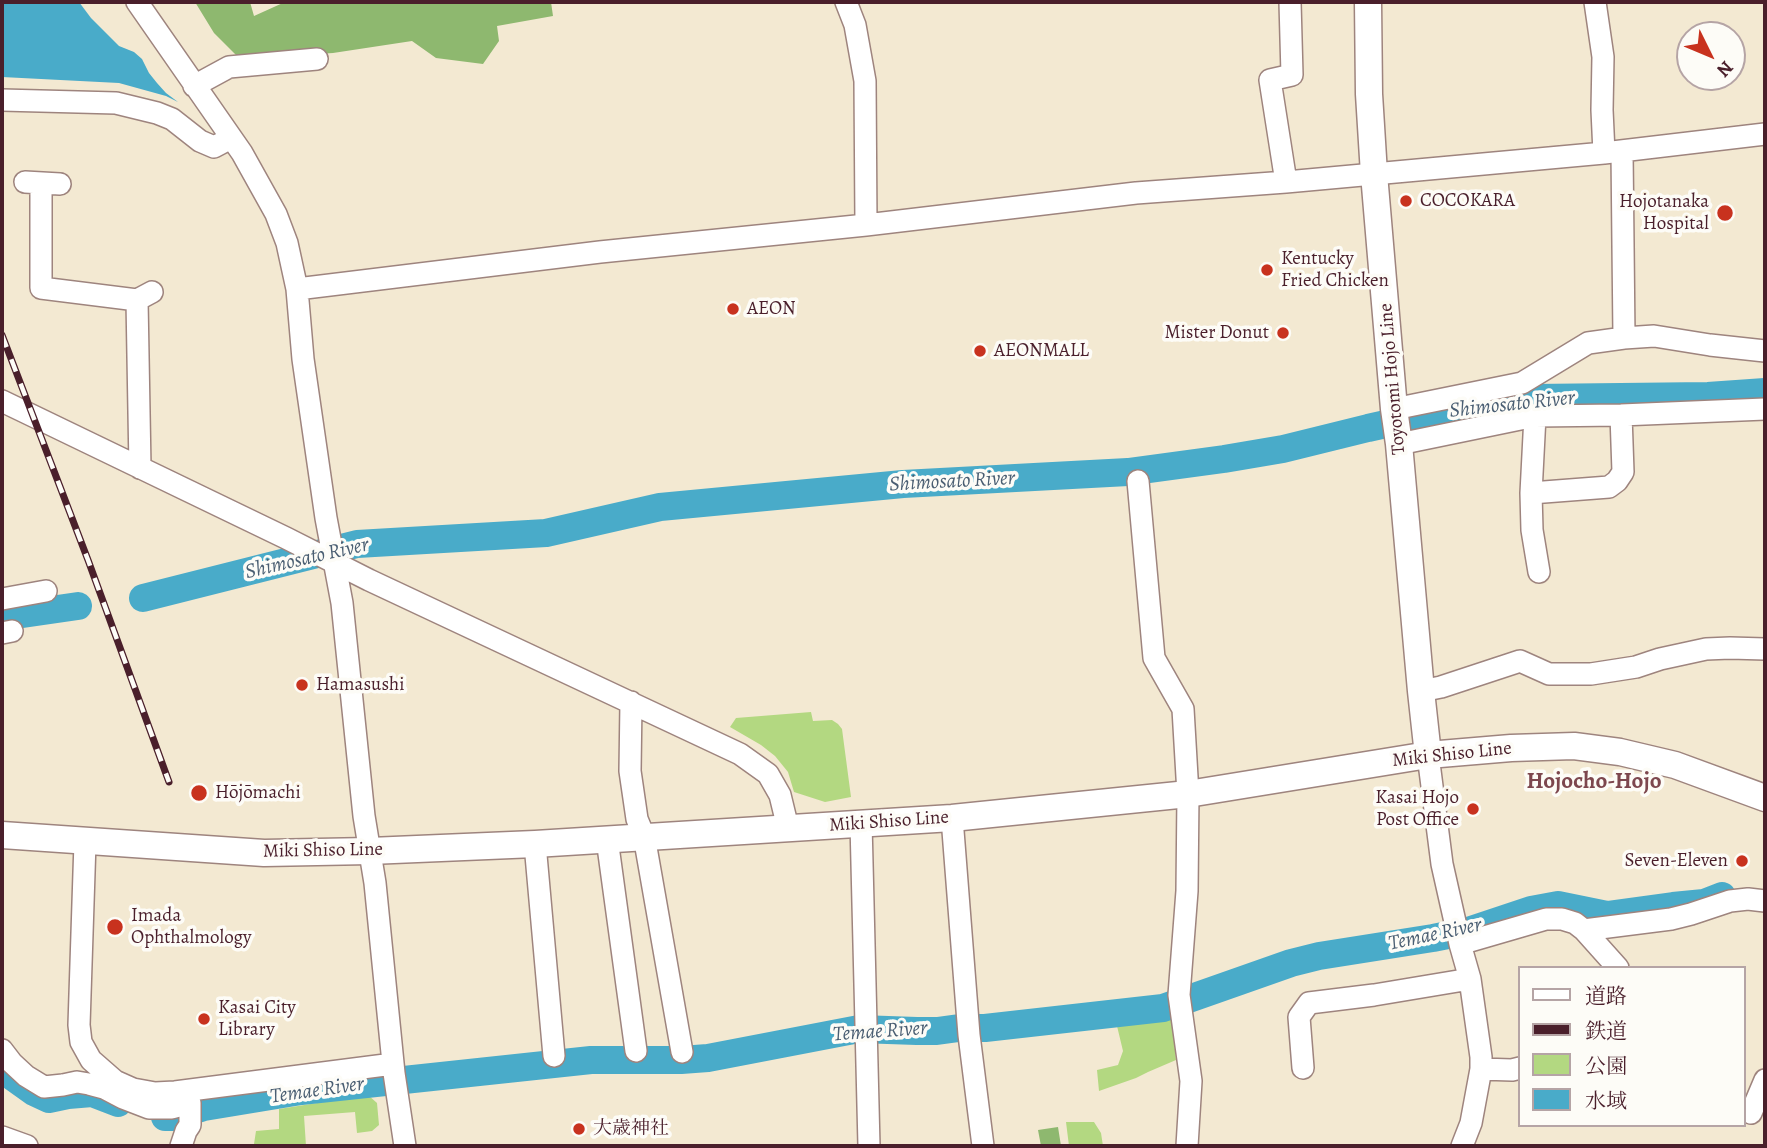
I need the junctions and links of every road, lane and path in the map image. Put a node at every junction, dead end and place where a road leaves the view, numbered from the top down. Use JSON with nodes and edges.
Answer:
{"nodes":[{"id":1,"x":136,"y":2,"type":"edge"},
{"id":2,"x":846,"y":2,"type":"edge"},
{"id":3,"x":1290,"y":2,"type":"edge"},
{"id":4,"x":1368,"y":2,"type":"edge"},
{"id":5,"x":1595,"y":2,"type":"edge"},
{"id":6,"x":317,"y":59,"type":"dead end"},
{"id":7,"x":194,"y":86,"type":"junction"},
{"id":8,"x":2,"y":100,"type":"edge"},
{"id":9,"x":1765,"y":134,"type":"edge"},
{"id":10,"x":231,"y":138,"type":"junction"},
{"id":11,"x":1613,"y":152,"type":"junction"},
{"id":12,"x":1374,"y":174,"type":"junction"},
{"id":13,"x":1286,"y":182,"type":"junction"},
{"id":14,"x":42,"y":183,"type":"dead end"},
{"id":15,"x":866,"y":225,"type":"junction"},
{"id":16,"x":297,"y":289,"type":"junction"},
{"id":17,"x":1624,"y":338,"type":"junction"},
{"id":18,"x":1765,"y":351,"type":"edge"},
{"id":19,"x":2,"y":401,"type":"edge"},
{"id":20,"x":1394,"y":409,"type":"junction"},
{"id":21,"x":1765,"y":409,"type":"edge"},
{"id":22,"x":1621,"y":415,"type":"junction"},
{"id":23,"x":1535,"y":416,"type":"junction"},
{"id":24,"x":1398,"y":440,"type":"junction"},
{"id":25,"x":140,"y":468,"type":"junction"},
{"id":26,"x":1138,"y":481,"type":"dead end"},
{"id":27,"x":1531,"y":493,"type":"junction"},
{"id":28,"x":335,"y":563,"type":"junction"},
{"id":29,"x":1539,"y":572,"type":"dead end"},
{"id":30,"x":46,"y":591,"type":"dead end"},
{"id":31,"x":2,"y":598,"type":"edge"},
{"id":32,"x":1765,"y":649,"type":"edge"},
{"id":33,"x":1421,"y":691,"type":"junction"},
{"id":34,"x":631,"y":702,"type":"junction"},
{"id":35,"x":1428,"y":755,"type":"junction"},
{"id":36,"x":1188,"y":794,"type":"junction"},
{"id":37,"x":1765,"y":798,"type":"edge"},
{"id":38,"x":952,"y":818,"type":"junction"},
{"id":39,"x":861,"y":823,"type":"junction"},
{"id":40,"x":788,"y":828,"type":"junction"},
{"id":41,"x":2,"y":835,"type":"edge"},
{"id":42,"x":644,"y":836,"type":"junction"},
{"id":43,"x":607,"y":839,"type":"junction"},
{"id":44,"x":85,"y":842,"type":"junction"},
{"id":45,"x":535,"y":844,"type":"junction"},
{"id":46,"x":370,"y":851,"type":"junction"},
{"id":47,"x":1765,"y":901,"type":"edge"},
{"id":48,"x":1584,"y":930,"type":"junction"},
{"id":49,"x":1458,"y":935,"type":"junction"},
{"id":50,"x":1616,"y":966,"type":"edge"},
{"id":51,"x":1470,"y":979,"type":"junction"},
{"id":52,"x":2,"y":1050,"type":"edge"},
{"id":53,"x":636,"y":1051,"type":"dead end"},
{"id":54,"x":682,"y":1052,"type":"dead end"},
{"id":55,"x":554,"y":1056,"type":"dead end"},
{"id":56,"x":393,"y":1064,"type":"junction"},
{"id":57,"x":1303,"y":1068,"type":"dead end"},
{"id":58,"x":1518,"y":1068,"type":"edge"},
{"id":59,"x":1481,"y":1069,"type":"junction"},
{"id":60,"x":1765,"y":1080,"type":"edge"},
{"id":61,"x":1753,"y":1115,"type":"edge"},
{"id":62,"x":2,"y":1137,"type":"edge"},
{"id":63,"x":27,"y":1146,"type":"edge"},
{"id":64,"x":181,"y":1146,"type":"edge"},
{"id":65,"x":405,"y":1146,"type":"edge"},
{"id":66,"x":869,"y":1146,"type":"edge"},
{"id":67,"x":984,"y":1146,"type":"edge"},
{"id":68,"x":1187,"y":1146,"type":"edge"},
{"id":69,"x":1462,"y":1146,"type":"edge"}],
"edges":[{"from":1,"to":7,"type":"street"},
{"from":2,"to":15,"type":"street"},
{"from":3,"to":13,"type":"street"},
{"from":4,"to":12,"type":"main road","name":"Toyotomi Hojo Line"},
{"from":5,"to":11,"type":"street"},
{"from":6,"to":7,"type":"street"},
{"from":7,"to":10,"type":"street"},
{"from":8,"to":10,"type":"street"},
{"from":9,"to":11,"type":"street"},
{"from":10,"to":16,"type":"street"},
{"from":11,"to":12,"type":"street"},
{"from":11,"to":17,"type":"street"},
{"from":12,"to":13,"type":"street"},
{"from":12,"to":20,"type":"main road","name":"Toyotomi Hojo Line"},
{"from":13,"to":15,"type":"street"},
{"from":14,"to":25,"type":"street"},
{"from":15,"to":16,"type":"street"},
{"from":16,"to":28,"type":"street"},
{"from":17,"to":18,"type":"street"},
{"from":17,"to":20,"type":"street"},
{"from":19,"to":25,"type":"street"},
{"from":20,"to":24,"type":"main road","name":"Toyotomi Hojo Line"},
{"from":21,"to":22,"type":"street"},
{"from":22,"to":23,"type":"street"},
{"from":22,"to":27,"type":"street"},
{"from":23,"to":24,"type":"street"},
{"from":23,"to":27,"type":"street"},
{"from":24,"to":33,"type":"main road","name":"Toyotomi Hojo Line"},
{"from":25,"to":28,"type":"street"},
{"from":26,"to":36,"type":"street"},
{"from":27,"to":29,"type":"street"},
{"from":28,"to":34,"type":"street"},
{"from":28,"to":46,"type":"street"},
{"from":30,"to":31,"type":"street"},
{"from":32,"to":33,"type":"street"},
{"from":33,"to":35,"type":"main road","name":"Toyotomi Hojo Line"},
{"from":34,"to":40,"type":"street"},
{"from":34,"to":42,"type":"street"},
{"from":35,"to":36,"type":"main road","name":"Miki Shiso Line"},
{"from":35,"to":37,"type":"main road","name":"Miki Shiso Line"},
{"from":35,"to":49,"type":"street"},
{"from":36,"to":38,"type":"main road","name":"Miki Shiso Line"},
{"from":36,"to":68,"type":"street"},
{"from":38,"to":39,"type":"main road","name":"Miki Shiso Line"},
{"from":38,"to":67,"type":"street"},
{"from":39,"to":40,"type":"main road","name":"Miki Shiso Line"},
{"from":39,"to":66,"type":"street"},
{"from":40,"to":42,"type":"main road","name":"Miki Shiso Line"},
{"from":41,"to":44,"type":"main road","name":"Miki Shiso Line"},
{"from":42,"to":43,"type":"main road","name":"Miki Shiso Line"},
{"from":42,"to":54,"type":"street"},
{"from":43,"to":45,"type":"main road","name":"Miki Shiso Line"},
{"from":43,"to":53,"type":"street"},
{"from":44,"to":46,"type":"main road","name":"Miki Shiso Line"},
{"from":44,"to":56,"type":"street"},
{"from":45,"to":46,"type":"main road","name":"Miki Shiso Line"},
{"from":45,"to":55,"type":"street"},
{"from":46,"to":56,"type":"street"},
{"from":47,"to":48,"type":"street"},
{"from":48,"to":49,"type":"street"},
{"from":48,"to":50,"type":"street"},
{"from":49,"to":51,"type":"street"},
{"from":51,"to":57,"type":"street"},
{"from":51,"to":59,"type":"street"},
{"from":52,"to":64,"type":"street"},
{"from":56,"to":65,"type":"street"},
{"from":58,"to":59,"type":"street"},
{"from":59,"to":69,"type":"street"},
{"from":60,"to":61,"type":"street"},
{"from":62,"to":63,"type":"street"}]}
